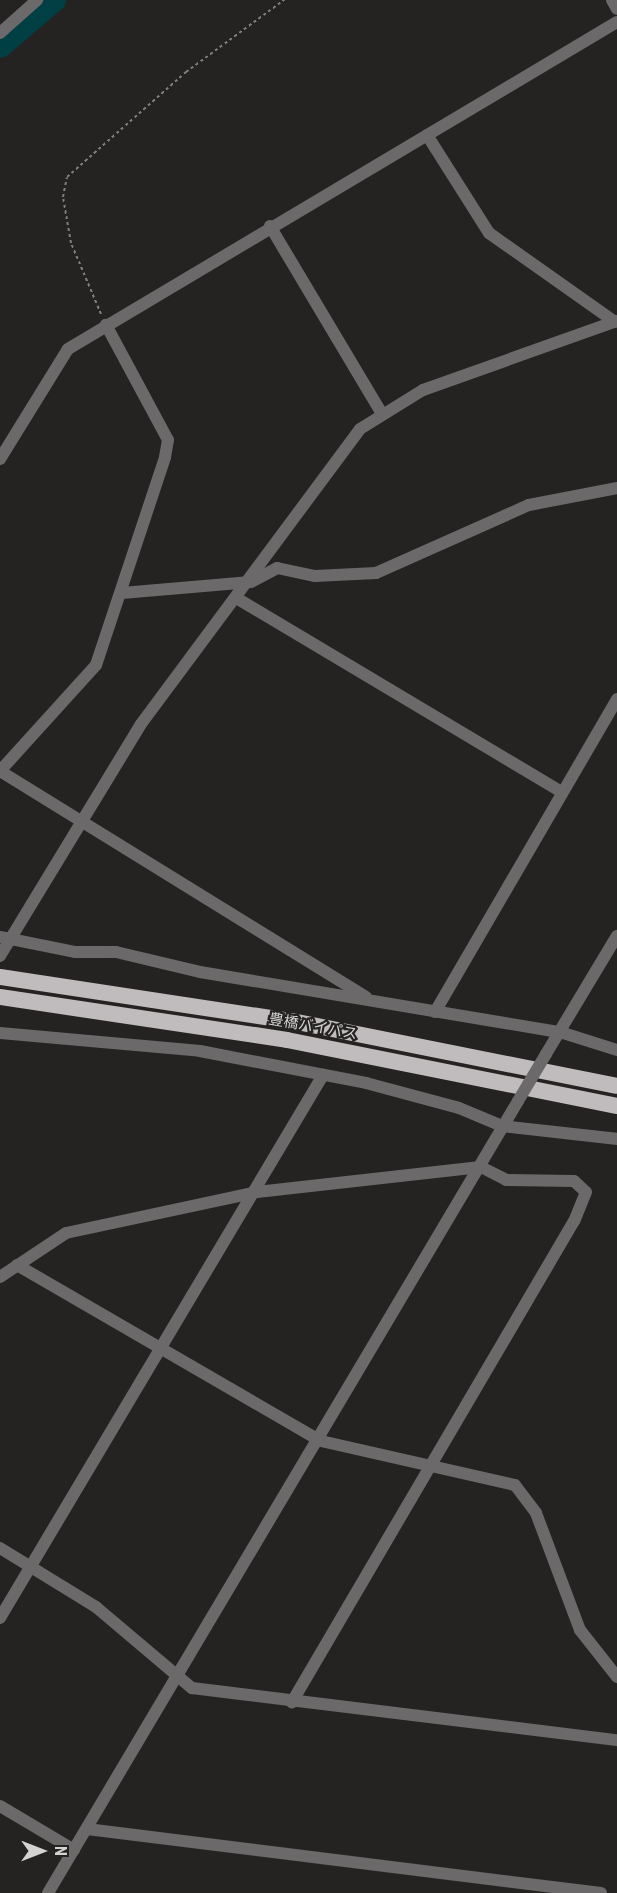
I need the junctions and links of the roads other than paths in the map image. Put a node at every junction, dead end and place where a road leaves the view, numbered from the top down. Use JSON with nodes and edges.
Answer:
{"nodes":[{"id":1,"x":37,"y":0,"type":"edge"},
{"id":2,"x":612,"y":0,"type":"edge"},
{"id":3,"x":617,"y":9,"type":"edge"},
{"id":4,"x":617,"y":21,"type":"edge"},
{"id":5,"x":0,"y":33,"type":"edge"},
{"id":6,"x":426,"y":135,"type":"junction"},
{"id":7,"x":270,"y":226,"type":"junction"},
{"id":8,"x":616,"y":321,"type":"edge"},
{"id":9,"x":106,"y":325,"type":"junction"},
{"id":10,"x":381,"y":412,"type":"junction"},
{"id":11,"x":0,"y":459,"type":"edge"},
{"id":12,"x":617,"y":489,"type":"edge"},
{"id":13,"x":251,"y":582,"type":"junction"},
{"id":14,"x":122,"y":593,"type":"junction"},
{"id":15,"x":238,"y":599,"type":"junction"},
{"id":16,"x":617,"y":699,"type":"edge"},
{"id":17,"x":0,"y":771,"type":"edge"},
{"id":18,"x":561,"y":792,"type":"junction"},
{"id":19,"x":81,"y":819,"type":"junction"},
{"id":20,"x":617,"y":936,"type":"edge"},
{"id":21,"x":6,"y":937,"type":"edge"},
{"id":22,"x":0,"y":956,"type":"edge"},
{"id":23,"x":0,"y":977,"type":"edge"},
{"id":24,"x":0,"y":997,"type":"edge"},
{"id":25,"x":366,"y":998,"type":"junction"},
{"id":26,"x":435,"y":1012,"type":"junction"},
{"id":27,"x":560,"y":1032,"type":"junction"},
{"id":28,"x":0,"y":1033,"type":"edge"},
{"id":29,"x":617,"y":1050,"type":"edge"},
{"id":30,"x":323,"y":1075,"type":"junction"},
{"id":31,"x":617,"y":1086,"type":"edge"},
{"id":32,"x":617,"y":1106,"type":"edge"},
{"id":33,"x":502,"y":1126,"type":"junction"},
{"id":34,"x":617,"y":1139,"type":"edge"},
{"id":35,"x":481,"y":1167,"type":"junction"},
{"id":36,"x":258,"y":1192,"type":"junction"},
{"id":37,"x":17,"y":1265,"type":"junction"},
{"id":38,"x":0,"y":1277,"type":"edge"},
{"id":39,"x":160,"y":1350,"type":"junction"},
{"id":40,"x":321,"y":1441,"type":"junction"},
{"id":41,"x":427,"y":1463,"type":"junction"},
{"id":42,"x":0,"y":1548,"type":"edge"},
{"id":43,"x":30,"y":1567,"type":"junction"},
{"id":44,"x":0,"y":1618,"type":"edge"},
{"id":45,"x":617,"y":1677,"type":"edge"},
{"id":46,"x":176,"y":1680,"type":"junction"},
{"id":47,"x":292,"y":1702,"type":"junction"},
{"id":48,"x":617,"y":1740,"type":"edge"},
{"id":49,"x":0,"y":1806,"type":"edge"},
{"id":50,"x":87,"y":1829,"type":"junction"},
{"id":51,"x":74,"y":1850,"type":"junction"},
{"id":52,"x":48,"y":1893,"type":"edge"},
{"id":53,"x":601,"y":1893,"type":"edge"}],
"edges":[{"from":1,"to":5,"type":"street"},
{"from":2,"to":3,"type":"street"},
{"from":4,"to":6,"type":"street"},
{"from":6,"to":7,"type":"street"},
{"from":6,"to":8,"type":"street"},
{"from":7,"to":9,"type":"street"},
{"from":7,"to":10,"type":"street"},
{"from":8,"to":10,"type":"street"},
{"from":9,"to":11,"type":"street"},
{"from":9,"to":14,"type":"street"},
{"from":10,"to":13,"type":"street"},
{"from":12,"to":13,"type":"street"},
{"from":13,"to":14,"type":"street"},
{"from":13,"to":15,"type":"street"},
{"from":14,"to":17,"type":"street"},
{"from":15,"to":18,"type":"street"},
{"from":15,"to":19,"type":"street"},
{"from":16,"to":18,"type":"street"},
{"from":17,"to":19,"type":"street"},
{"from":18,"to":26,"type":"street"},
{"from":19,"to":21,"type":"street"},
{"from":19,"to":25,"type":"street"},
{"from":20,"to":27,"type":"street"},
{"from":21,"to":22,"type":"street"},
{"from":21,"to":25,"type":"street"},
{"from":23,"to":31,"type":"highway","name":"豊橋バイパス"},
{"from":24,"to":32,"type":"highway","name":"豊橋バイパス"},
{"from":25,"to":26,"type":"street"},
{"from":26,"to":27,"type":"street"},
{"from":27,"to":29,"type":"street"},
{"from":27,"to":33,"type":"street","bridge":true},
{"from":28,"to":30,"type":"street"},
{"from":30,"to":33,"type":"street"},
{"from":30,"to":36,"type":"street"},
{"from":33,"to":34,"type":"street"},
{"from":33,"to":35,"type":"street"},
{"from":35,"to":36,"type":"street"},
{"from":35,"to":40,"type":"street"},
{"from":35,"to":41,"type":"street"},
{"from":36,"to":37,"type":"street"},
{"from":36,"to":39,"type":"street"},
{"from":37,"to":38,"type":"street"},
{"from":37,"to":39,"type":"street"},
{"from":39,"to":40,"type":"street"},
{"from":39,"to":43,"type":"street"},
{"from":40,"to":41,"type":"street"},
{"from":40,"to":46,"type":"street"},
{"from":41,"to":45,"type":"street"},
{"from":41,"to":47,"type":"street"},
{"from":42,"to":43,"type":"street"},
{"from":43,"to":44,"type":"street"},
{"from":43,"to":46,"type":"street"},
{"from":46,"to":47,"type":"street"},
{"from":46,"to":50,"type":"street"},
{"from":47,"to":48,"type":"street"},
{"from":49,"to":51,"type":"street"},
{"from":50,"to":51,"type":"street"},
{"from":50,"to":53,"type":"street"},
{"from":51,"to":52,"type":"street"}]}
